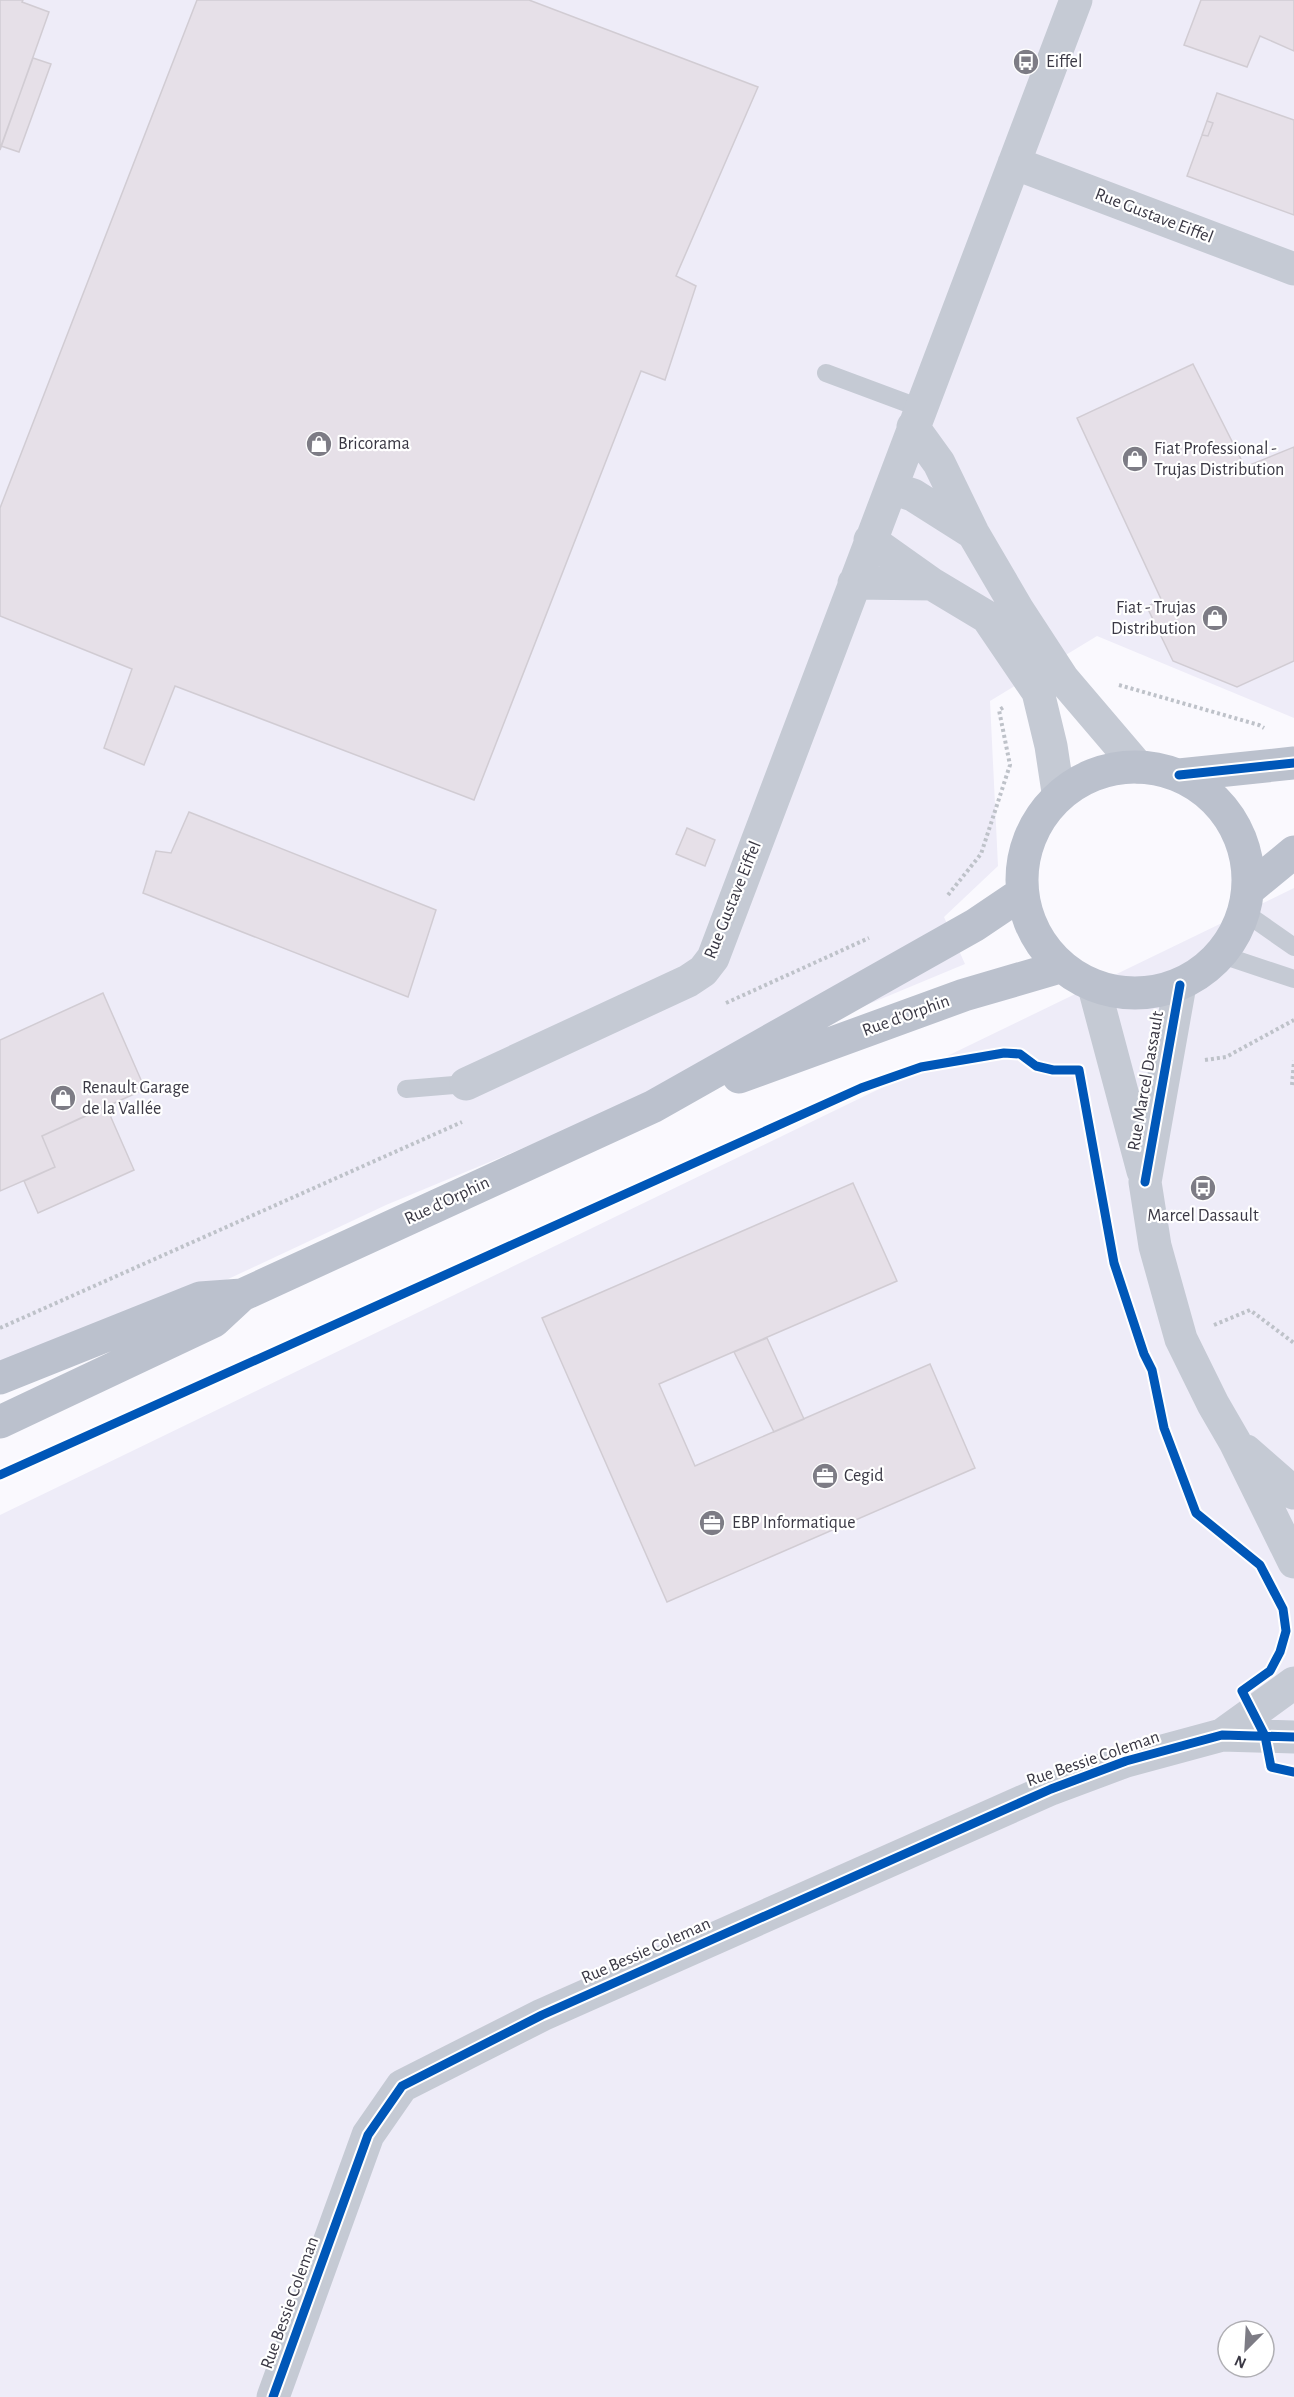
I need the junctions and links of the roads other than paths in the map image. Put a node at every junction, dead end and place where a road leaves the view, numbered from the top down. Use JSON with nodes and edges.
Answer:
{"nodes":[{"id":1,"x":1076,"y":0,"type":"edge"},
{"id":2,"x":1014,"y":163,"type":"junction"},
{"id":3,"x":1294,"y":269,"type":"edge"},
{"id":4,"x":826,"y":373,"type":"dead end"},
{"id":5,"x":917,"y":418,"type":"junction"},
{"id":6,"x":891,"y":488,"type":"junction"},
{"id":7,"x":973,"y":533,"type":"junction"},
{"id":8,"x":870,"y":540,"type":"junction"},
{"id":9,"x":854,"y":583,"type":"junction"},
{"id":10,"x":932,"y":584,"type":"junction"},
{"id":11,"x":1294,"y":763,"type":"edge"},
{"id":12,"x":1138,"y":767,"type":"junction"},
{"id":13,"x":1179,"y":775,"type":"junction"},
{"id":14,"x":1059,"y":792,"type":"junction"},
{"id":15,"x":1294,"y":852,"type":"edge"},
{"id":16,"x":1021,"y":894,"type":"junction"},
{"id":17,"x":1246,"y":901,"type":"junction"},
{"id":18,"x":1294,"y":947,"type":"edge"},
{"id":19,"x":1222,"y":955,"type":"junction"},
{"id":20,"x":1060,"y":967,"type":"junction"},
{"id":21,"x":1294,"y":979,"type":"edge"},
{"id":22,"x":1180,"y":985,"type":"junction"},
{"id":23,"x":1094,"y":987,"type":"junction"},
{"id":24,"x":466,"y":1084,"type":"joint"},
{"id":25,"x":406,"y":1089,"type":"dead end"},
{"id":26,"x":652,"y":1107,"type":"junction"},
{"id":27,"x":1145,"y":1182,"type":"junction"},
{"id":28,"x":242,"y":1295,"type":"junction"},
{"id":29,"x":0,"y":1378,"type":"edge"},
{"id":30,"x":0,"y":1422,"type":"edge"},
{"id":31,"x":1235,"y":1442,"type":"junction"},
{"id":32,"x":1294,"y":1493,"type":"edge"},
{"id":33,"x":1294,"y":1562,"type":"edge"},
{"id":34,"x":1294,"y":1683,"type":"edge"},
{"id":35,"x":1222,"y":1735,"type":"junction"},
{"id":36,"x":1294,"y":1737,"type":"edge"},
{"id":37,"x":273,"y":2397,"type":"edge"}],
"edges":[{"from":1,"to":2,"type":"street","name":"Rue Gustave Eiffel"},
{"from":2,"to":3,"type":"street","name":"Rue Gustave Eiffel"},
{"from":2,"to":5,"type":"street","name":"Rue Gustave Eiffel"},
{"from":4,"to":5,"type":"lane"},
{"from":5,"to":6,"type":"street","name":"Rue Gustave Eiffel"},
{"from":5,"to":7,"type":"street"},
{"from":6,"to":7,"type":"street"},
{"from":6,"to":8,"type":"street","name":"Rue Gustave Eiffel"},
{"from":7,"to":12,"type":"street"},
{"from":8,"to":9,"type":"street","name":"Rue Gustave Eiffel"},
{"from":8,"to":10,"type":"street"},
{"from":9,"to":10,"type":"street"},
{"from":9,"to":24,"type":"street","name":"Rue Gustave Eiffel"},
{"from":10,"to":14,"type":"street"},
{"from":11,"to":13,"type":"main road"},
{"from":12,"to":13,"type":"main road"},
{"from":12,"to":14,"type":"main road"},
{"from":13,"to":17,"type":"main road"},
{"from":14,"to":16,"type":"main road"},
{"from":15,"to":17,"type":"main road"},
{"from":16,"to":20,"type":"main road"},
{"from":16,"to":26,"type":"main road","name":"Rue d'Orphin"},
{"from":17,"to":18,"type":"lane"},
{"from":17,"to":19,"type":"main road"},
{"from":19,"to":21,"type":"lane"},
{"from":19,"to":22,"type":"main road"},
{"from":20,"to":23,"type":"main road"},
{"from":20,"to":26,"type":"main road","name":"Rue d'Orphin"},
{"from":22,"to":23,"type":"main road"},
{"from":22,"to":27,"type":"street","name":"Rue Marcel Dassault"},
{"from":23,"to":27,"type":"street","name":"Rue Marcel Dassault"},
{"from":24,"to":25,"type":"lane"},
{"from":26,"to":28,"type":"main road","name":"Rue d'Orphin"},
{"from":27,"to":31,"type":"street","name":"Rue Marcel Dassault"},
{"from":28,"to":29,"type":"main road","name":"Rue d'Orphin"},
{"from":28,"to":30,"type":"main road","name":"Rue d'Orphin"},
{"from":31,"to":32,"type":"street"},
{"from":31,"to":33,"type":"street","name":"Rue Marcel Dassault"},
{"from":34,"to":35,"type":"street"},
{"from":35,"to":36,"type":"street"},
{"from":35,"to":37,"type":"street","name":"Rue Bessie Coleman"}]}
